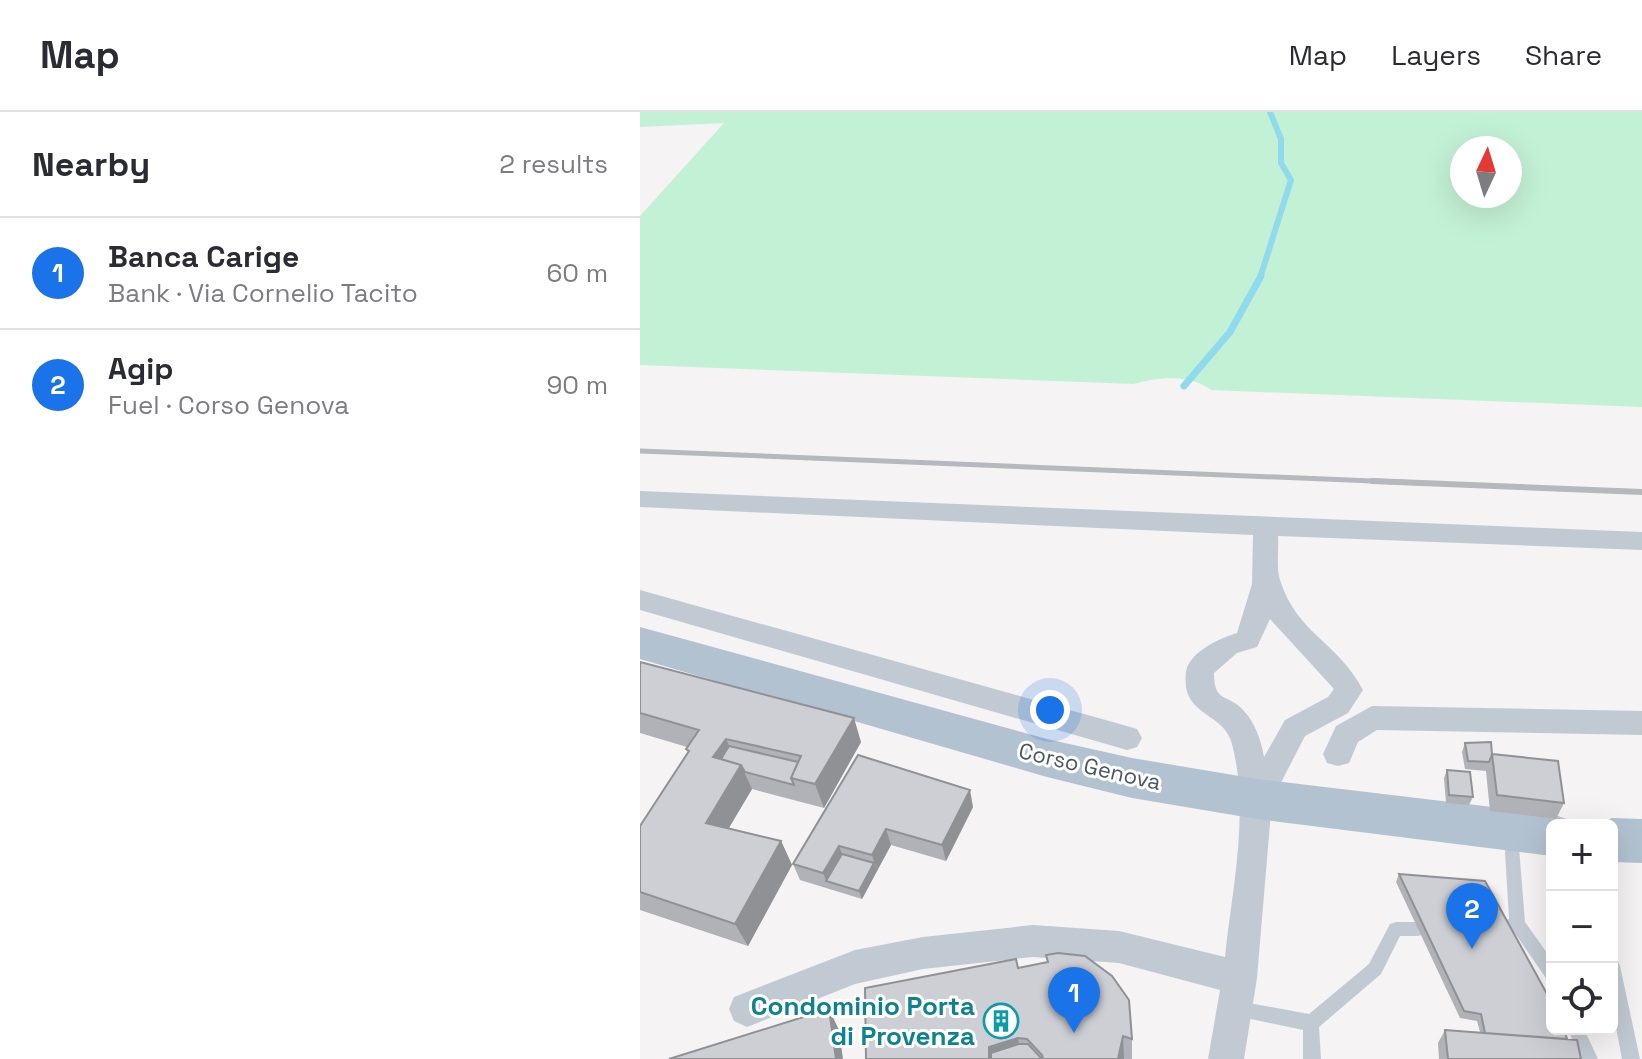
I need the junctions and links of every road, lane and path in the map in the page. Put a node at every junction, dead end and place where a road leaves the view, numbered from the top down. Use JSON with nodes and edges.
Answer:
{"nodes":[{"id":1,"x":640,"y":499,"type":"edge"},
{"id":2,"x":1265,"y":526,"type":"junction"},
{"id":3,"x":1642,"y":541,"type":"edge"},
{"id":4,"x":1268,"y":582,"type":"junction"},
{"id":5,"x":640,"y":600,"type":"edge"},
{"id":6,"x":640,"y":643,"type":"edge"},
{"id":7,"x":1642,"y":723,"type":"edge"},
{"id":8,"x":1127,"y":738,"type":"dead end"},
{"id":9,"x":1338,"y":754,"type":"dead end"},
{"id":10,"x":1257,"y":799,"type":"junction"},
{"id":11,"x":1531,"y":833,"type":"edge"},
{"id":12,"x":1618,"y":840,"type":"edge"},
{"id":13,"x":1642,"y":841,"type":"edge"},
{"id":14,"x":1418,"y":929,"type":"edge"},
{"id":15,"x":1546,"y":966,"type":"edge"},
{"id":16,"x":1238,"y":993,"type":"junction"},
{"id":17,"x":1618,"y":995,"type":"edge"},
{"id":18,"x":747,"y":1009,"type":"dead end"},
{"id":19,"x":1311,"y":1023,"type":"junction"},
{"id":20,"x":1579,"y":1035,"type":"edge"},
{"id":21,"x":1226,"y":1059,"type":"edge"},
{"id":22,"x":1312,"y":1059,"type":"edge"},
{"id":23,"x":1589,"y":1059,"type":"edge"},
{"id":24,"x":1631,"y":1059,"type":"edge"}],
"edges":[{"from":1,"to":2,"type":"street"},
{"from":2,"to":3,"type":"street"},
{"from":2,"to":4,"type":"street"},
{"from":4,"to":10,"type":"street"},
{"from":4,"to":10,"type":"street"},
{"from":5,"to":8,"type":"street"},
{"from":6,"to":10,"type":"main road","name":"Corso Genova"},
{"from":7,"to":9,"type":"street"},
{"from":10,"to":11,"type":"main road","name":"Corso Genova"},
{"from":10,"to":16,"type":"street"},
{"from":11,"to":15,"type":"lane"},
{"from":12,"to":13,"type":"main road"},
{"from":14,"to":19,"type":"lane"},
{"from":16,"to":18,"type":"street"},
{"from":16,"to":19,"type":"lane"},
{"from":16,"to":21,"type":"street"},
{"from":17,"to":24,"type":"lane"},
{"from":19,"to":22,"type":"lane"},
{"from":20,"to":23,"type":"lane"}]}
